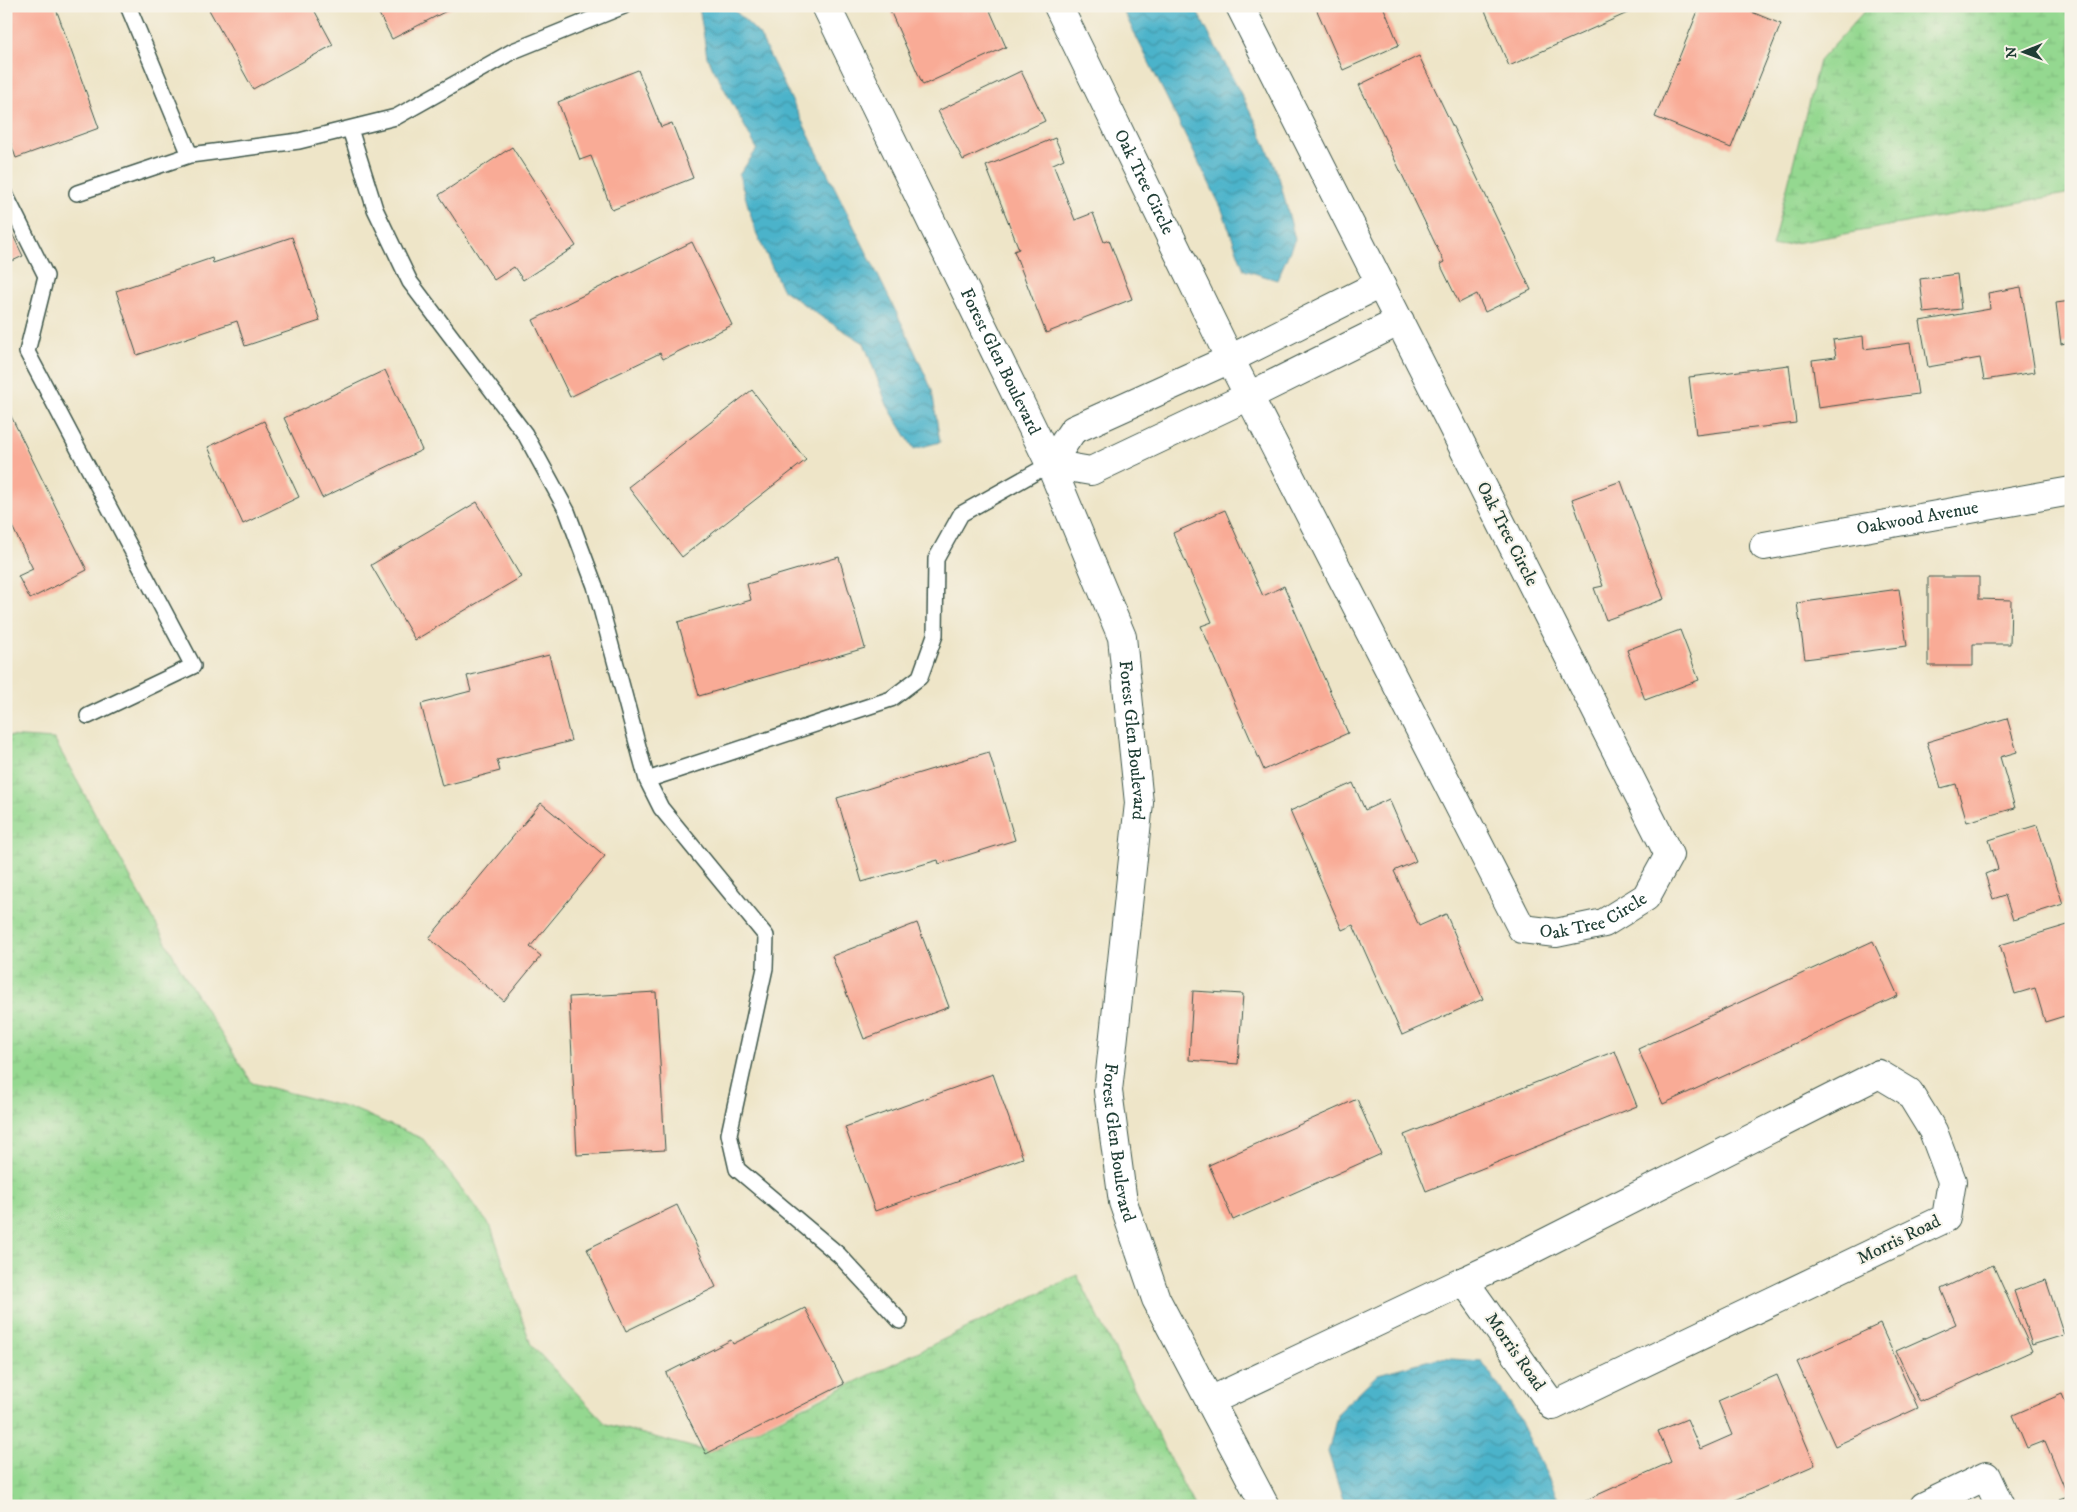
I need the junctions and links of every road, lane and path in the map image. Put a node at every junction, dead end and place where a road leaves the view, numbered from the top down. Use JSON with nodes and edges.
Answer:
{"nodes":[{"id":1,"x":128,"y":6,"type":"edge"},
{"id":2,"x":624,"y":6,"type":"edge"},
{"id":3,"x":826,"y":6,"type":"edge"},
{"id":4,"x":1058,"y":6,"type":"edge"},
{"id":5,"x":1240,"y":6,"type":"edge"},
{"id":6,"x":350,"y":129,"type":"junction"},
{"id":7,"x":190,"y":155,"type":"junction"},
{"id":8,"x":77,"y":193,"type":"dead end"},
{"id":9,"x":6,"y":196,"type":"edge"},
{"id":10,"x":1380,"y":284,"type":"junction"},
{"id":11,"x":1400,"y":321,"type":"junction"},
{"id":12,"x":1230,"y":359,"type":"junction"},
{"id":13,"x":1249,"y":396,"type":"junction"},
{"id":14,"x":1050,"y":464,"type":"junction"},
{"id":15,"x":2071,"y":491,"type":"edge"},
{"id":16,"x":1764,"y":546,"type":"dead end"},
{"id":17,"x":88,"y":716,"type":"dead end"},
{"id":18,"x":647,"y":780,"type":"junction"},
{"id":19,"x":1464,"y":1281,"type":"junction"},
{"id":20,"x":900,"y":1321,"type":"dead end"},
{"id":21,"x":1210,"y":1401,"type":"junction"},
{"id":22,"x":1265,"y":1506,"type":"edge"},
{"id":23,"x":1924,"y":1506,"type":"edge"},
{"id":24,"x":2000,"y":1506,"type":"edge"}],
"edges":[{"from":1,"to":7,"type":"lane"},
{"from":2,"to":6,"type":"lane"},
{"from":3,"to":14,"type":"street","name":"Forest Glen Boulevard"},
{"from":4,"to":12,"type":"street","name":"Oak Tree Circle"},
{"from":5,"to":10,"type":"street","name":"Oak Tree Circle"},
{"from":6,"to":7,"type":"lane"},
{"from":6,"to":18,"type":"lane"},
{"from":7,"to":8,"type":"lane"},
{"from":9,"to":17,"type":"lane"},
{"from":10,"to":11,"type":"street","name":"Oak Tree Circle"},
{"from":10,"to":12,"type":"street"},
{"from":11,"to":13,"type":"street"},
{"from":11,"to":13,"type":"street","name":"Oak Tree Circle"},
{"from":12,"to":13,"type":"street","name":"Oak Tree Circle"},
{"from":12,"to":14,"type":"street"},
{"from":13,"to":14,"type":"street"},
{"from":14,"to":18,"type":"lane"},
{"from":14,"to":21,"type":"street","name":"Forest Glen Boulevard"},
{"from":15,"to":16,"type":"street","name":"Oakwood Avenue"},
{"from":18,"to":20,"type":"lane"},
{"from":19,"to":19,"type":"street","name":"Morris Road"},
{"from":19,"to":21,"type":"street","name":"Morris Road"},
{"from":21,"to":22,"type":"street","name":"Forest Glen Boulevard"},
{"from":23,"to":24,"type":"street"}]}
